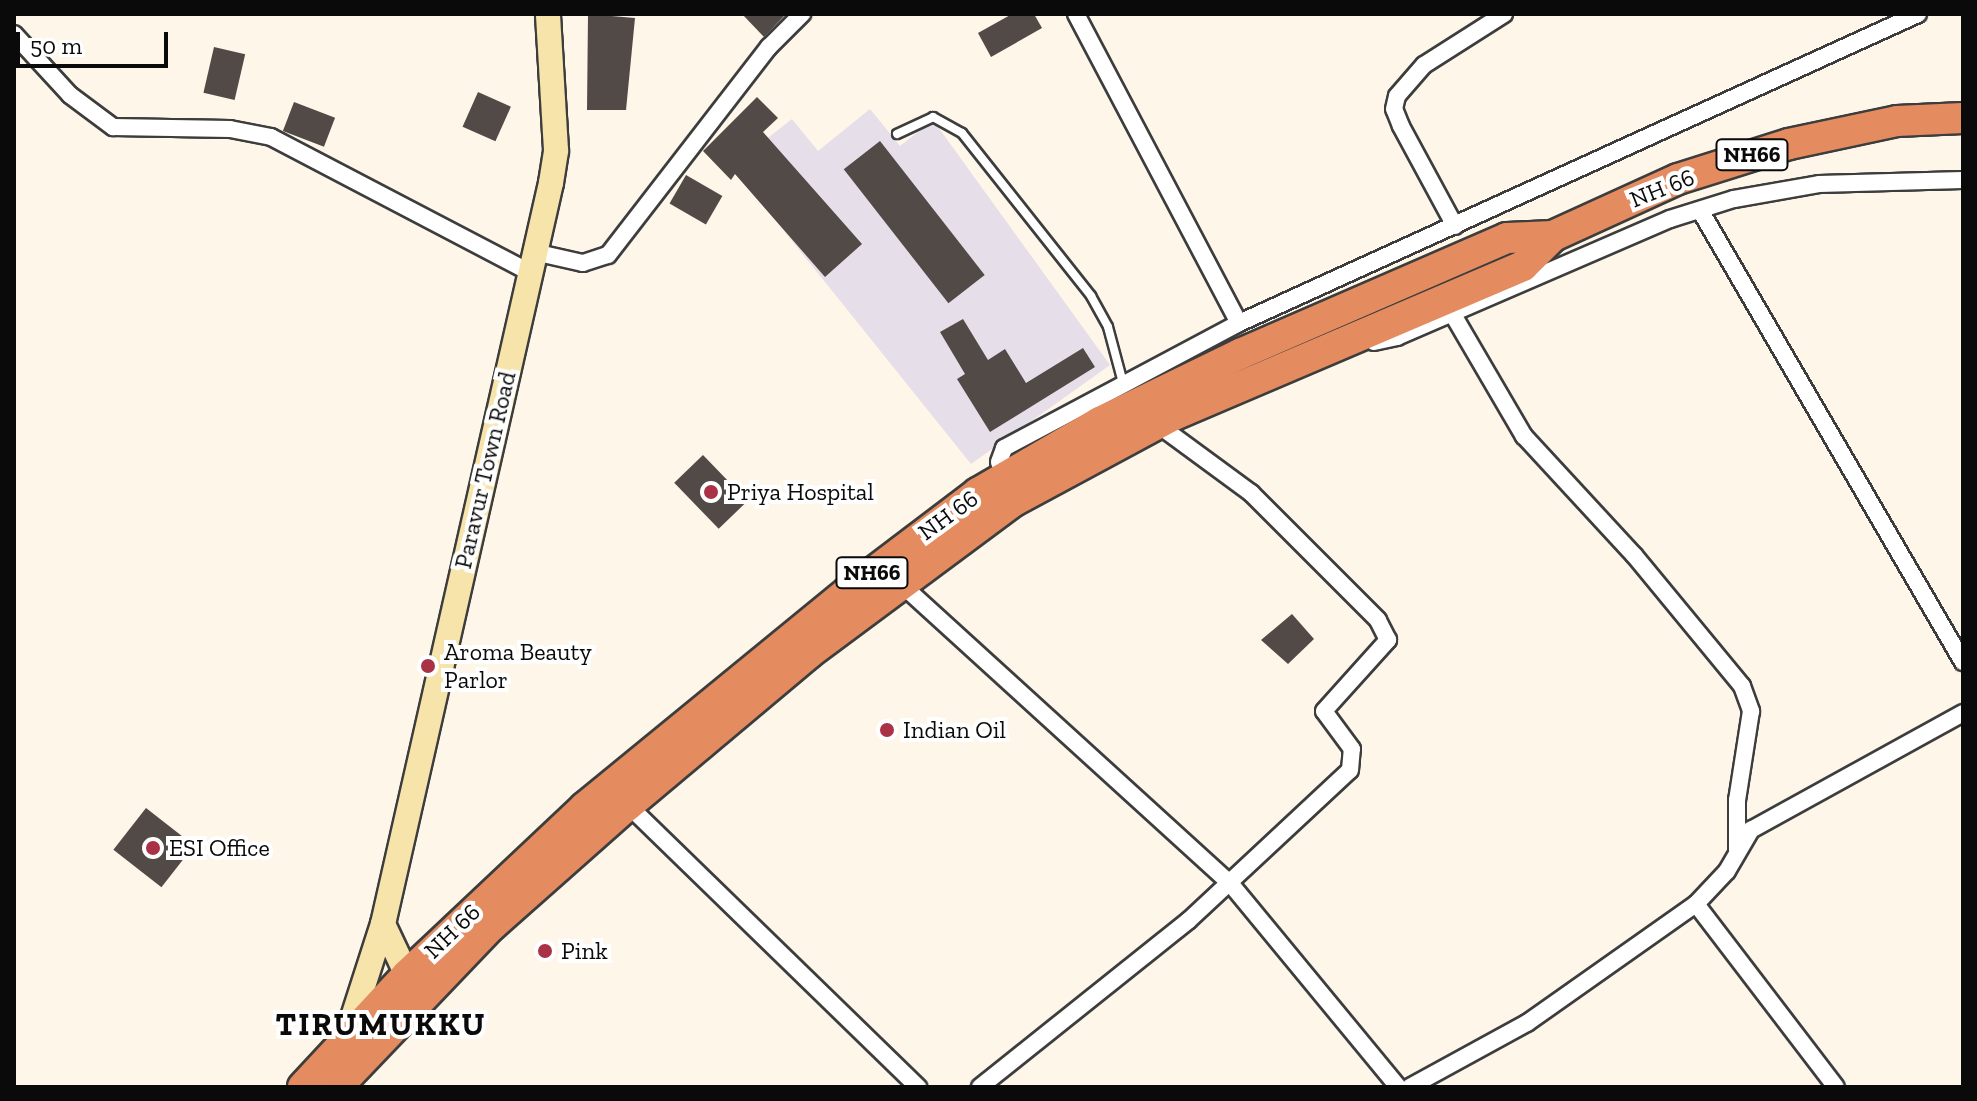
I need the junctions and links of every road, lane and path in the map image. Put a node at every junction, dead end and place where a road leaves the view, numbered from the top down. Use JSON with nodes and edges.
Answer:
{"nodes":[{"id":1,"x":548,"y":14,"type":"edge"},
{"id":2,"x":802,"y":14,"type":"edge"},
{"id":3,"x":1076,"y":14,"type":"edge"},
{"id":4,"x":1504,"y":14,"type":"edge"},
{"id":5,"x":1918,"y":14,"type":"edge"},
{"id":6,"x":14,"y":34,"type":"edge"},
{"id":7,"x":1963,"y":118,"type":"edge"},
{"id":8,"x":897,"y":134,"type":"dead end"},
{"id":9,"x":1963,"y":180,"type":"edge"},
{"id":10,"x":1700,"y":210,"type":"junction"},
{"id":11,"x":1455,"y":226,"type":"junction"},
{"id":12,"x":1553,"y":236,"type":"junction"},
{"id":13,"x":532,"y":262,"type":"junction"},
{"id":14,"x":1452,"y":313,"type":"junction"},
{"id":15,"x":1239,"y":323,"type":"junction"},
{"id":16,"x":1353,"y":335,"type":"junction"},
{"id":17,"x":1123,"y":383,"type":"junction"},
{"id":18,"x":1157,"y":424,"type":"junction"},
{"id":19,"x":1005,"y":476,"type":"junction"},
{"id":20,"x":900,"y":583,"type":"junction"},
{"id":21,"x":1963,"y":662,"type":"edge"},
{"id":22,"x":1963,"y":713,"type":"edge"},
{"id":23,"x":628,"y":805,"type":"junction"},
{"id":24,"x":1737,"y":856,"type":"junction"},
{"id":25,"x":1230,"y":883,"type":"junction"},
{"id":26,"x":1696,"y":904,"type":"junction"},
{"id":27,"x":383,"y":924,"type":"junction"},
{"id":28,"x":407,"y":975,"type":"junction"},
{"id":29,"x":347,"y":1036,"type":"junction"},
{"id":30,"x":303,"y":1087,"type":"edge"},
{"id":31,"x":337,"y":1087,"type":"edge"},
{"id":32,"x":918,"y":1087,"type":"edge"},
{"id":33,"x":980,"y":1087,"type":"edge"},
{"id":34,"x":1398,"y":1087,"type":"edge"},
{"id":35,"x":1410,"y":1087,"type":"edge"},
{"id":36,"x":1836,"y":1087,"type":"edge"}],
"edges":[{"from":1,"to":13,"type":"main road","name":"Paravur Town Road"},
{"from":2,"to":13,"type":"street"},
{"from":3,"to":15,"type":"street"},
{"from":4,"to":11,"type":"street"},
{"from":5,"to":11,"type":"street"},
{"from":6,"to":13,"type":"street"},
{"from":7,"to":12,"type":"highway","name":"NH 66","number":"NH66"},
{"from":8,"to":17,"type":"lane"},
{"from":9,"to":10,"type":"street"},
{"from":10,"to":14,"type":"street"},
{"from":10,"to":21,"type":"street"},
{"from":11,"to":15,"type":"street"},
{"from":12,"to":16,"type":"highway","name":"NH 66","number":"NH66"},
{"from":12,"to":19,"type":"highway","name":"NH 66","number":"NH66"},
{"from":13,"to":27,"type":"main road","name":"Paravur Town Road"},
{"from":14,"to":16,"type":"street"},
{"from":14,"to":24,"type":"street"},
{"from":15,"to":17,"type":"street"},
{"from":16,"to":18,"type":"highway","name":"NH 66","number":"NH66"},
{"from":17,"to":19,"type":"street"},
{"from":18,"to":20,"type":"highway","name":"NH 66","number":"NH66"},
{"from":18,"to":25,"type":"street"},
{"from":19,"to":28,"type":"highway","name":"NH 66","number":"NH66"},
{"from":20,"to":23,"type":"highway","name":"NH 66","number":"NH66"},
{"from":20,"to":25,"type":"street"},
{"from":22,"to":24,"type":"street"},
{"from":23,"to":31,"type":"highway","name":"NH 66","number":"NH66"},
{"from":23,"to":32,"type":"street"},
{"from":24,"to":26,"type":"street"},
{"from":25,"to":33,"type":"street"},
{"from":25,"to":34,"type":"street"},
{"from":26,"to":35,"type":"street"},
{"from":26,"to":36,"type":"street"},
{"from":27,"to":28,"type":"main road"},
{"from":27,"to":29,"type":"main road","name":"Paravur Town Road"},
{"from":28,"to":29,"type":"highway","name":"NH 66","number":"NH66"},
{"from":29,"to":30,"type":"highway","name":"NH 66","number":"NH66"}]}
